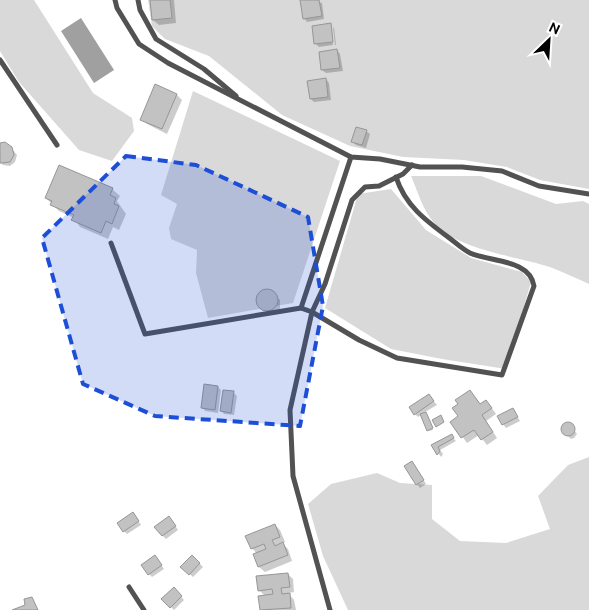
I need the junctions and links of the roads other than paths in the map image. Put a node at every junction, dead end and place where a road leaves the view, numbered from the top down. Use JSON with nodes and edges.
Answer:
{"nodes":[{"id":1,"x":114,"y":0,"type":"edge"},
{"id":2,"x":138,"y":0,"type":"edge"},
{"id":3,"x":0,"y":60,"type":"edge"},
{"id":4,"x":244,"y":103,"type":"junction"},
{"id":5,"x":57,"y":145,"type":"dead end"},
{"id":6,"x":350,"y":156,"type":"junction"},
{"id":7,"x":412,"y":165,"type":"junction"},
{"id":8,"x":396,"y":177,"type":"junction"},
{"id":9,"x":589,"y":194,"type":"edge"},
{"id":10,"x":111,"y":244,"type":"dead end"},
{"id":11,"x":301,"y":308,"type":"junction"},
{"id":12,"x":312,"y":312,"type":"junction"},
{"id":13,"x":128,"y":587,"type":"dead end"},
{"id":14,"x":144,"y":610,"type":"edge"},
{"id":15,"x":330,"y":610,"type":"edge"}],
"edges":[{"from":1,"to":4,"type":"lane"},
{"from":2,"to":4,"type":"lane"},
{"from":3,"to":5,"type":"lane"},
{"from":4,"to":6,"type":"lane"},
{"from":6,"to":7,"type":"lane"},
{"from":6,"to":11,"type":"lane"},
{"from":7,"to":8,"type":"lane"},
{"from":7,"to":9,"type":"lane"},
{"from":8,"to":12,"type":"lane"},
{"from":8,"to":12,"type":"lane"},
{"from":10,"to":11,"type":"lane"},
{"from":11,"to":12,"type":"lane"},
{"from":12,"to":15,"type":"lane"},
{"from":13,"to":14,"type":"lane"}]}
